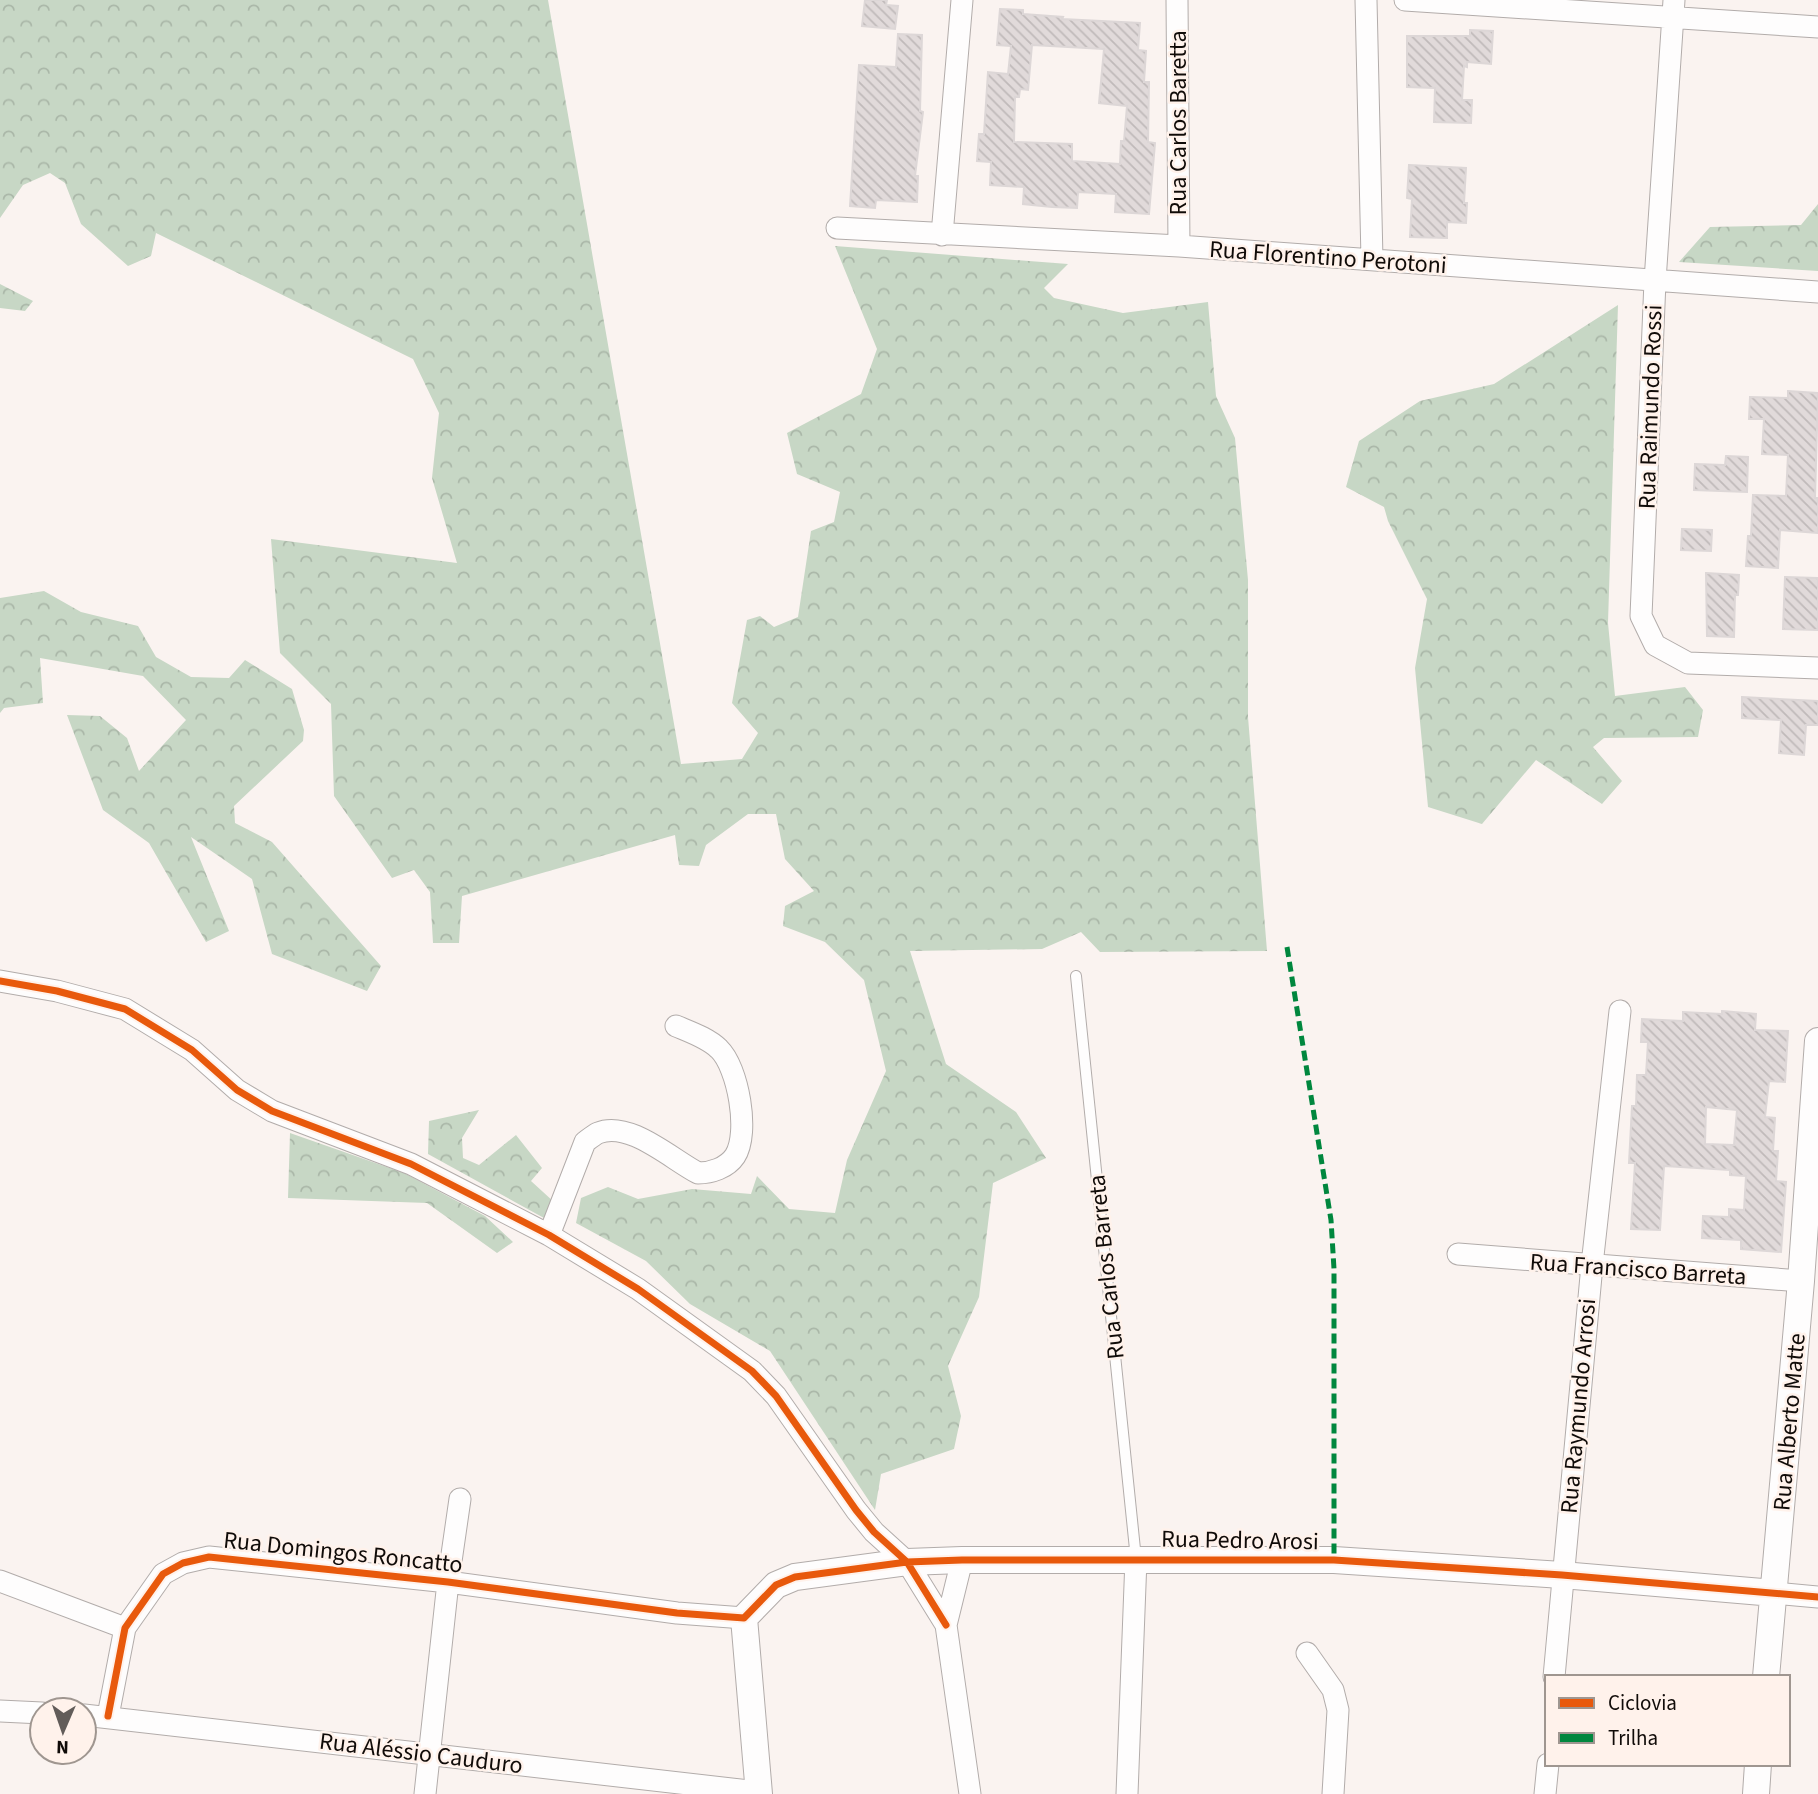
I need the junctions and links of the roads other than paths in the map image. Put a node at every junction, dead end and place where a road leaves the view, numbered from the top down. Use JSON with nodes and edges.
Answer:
{"nodes":[{"id":1,"x":962,"y":0,"type":"edge"},
{"id":2,"x":1177,"y":0,"type":"edge"},
{"id":3,"x":1366,"y":0,"type":"edge"},
{"id":4,"x":1405,"y":0,"type":"edge"},
{"id":5,"x":1673,"y":9,"type":"edge"},
{"id":6,"x":1818,"y":27,"type":"edge"},
{"id":7,"x":837,"y":228,"type":"dead end"},
{"id":8,"x":942,"y":235,"type":"junction"},
{"id":9,"x":1179,"y":246,"type":"junction"},
{"id":10,"x":1372,"y":259,"type":"junction"},
{"id":11,"x":1655,"y":281,"type":"junction"},
{"id":12,"x":1818,"y":292,"type":"edge"},
{"id":13,"x":1818,"y":668,"type":"edge"},
{"id":14,"x":1076,"y":976,"type":"dead end"},
{"id":15,"x":0,"y":981,"type":"edge"},
{"id":16,"x":1620,"y":1011,"type":"dead end"},
{"id":17,"x":676,"y":1026,"type":"dead end"},
{"id":18,"x":1818,"y":1041,"type":"edge"},
{"id":19,"x":549,"y":1235,"type":"junction"},
{"id":20,"x":1458,"y":1254,"type":"dead end"},
{"id":21,"x":1592,"y":1265,"type":"junction"},
{"id":22,"x":1810,"y":1282,"type":"edge"},
{"id":23,"x":460,"y":1499,"type":"dead end"},
{"id":24,"x":1136,"y":1559,"type":"junction"},
{"id":25,"x":962,"y":1560,"type":"junction"},
{"id":26,"x":907,"y":1562,"type":"junction"},
{"id":27,"x":1562,"y":1575,"type":"junction"},
{"id":28,"x":0,"y":1581,"type":"edge"},
{"id":29,"x":448,"y":1582,"type":"junction"},
{"id":30,"x":1774,"y":1594,"type":"junction"},
{"id":31,"x":1818,"y":1597,"type":"edge"},
{"id":32,"x":744,"y":1618,"type":"junction"},
{"id":33,"x":946,"y":1625,"type":"junction"},
{"id":34,"x":125,"y":1628,"type":"junction"},
{"id":35,"x":1307,"y":1653,"type":"dead end"},
{"id":36,"x":1554,"y":1675,"type":"edge"},
{"id":37,"x":1766,"y":1675,"type":"edge"},
{"id":38,"x":0,"y":1711,"type":"edge"},
{"id":39,"x":28,"y":1712,"type":"edge"},
{"id":40,"x":98,"y":1716,"type":"edge"},
{"id":41,"x":108,"y":1716,"type":"junction"},
{"id":42,"x":428,"y":1754,"type":"junction"},
{"id":43,"x":1548,"y":1766,"type":"edge"},
{"id":44,"x":1758,"y":1766,"type":"edge"},
{"id":45,"x":758,"y":1793,"type":"edge"},
{"id":46,"x":425,"y":1794,"type":"edge"},
{"id":47,"x":970,"y":1794,"type":"edge"},
{"id":48,"x":1127,"y":1794,"type":"edge"},
{"id":49,"x":1333,"y":1794,"type":"edge"},
{"id":50,"x":1545,"y":1794,"type":"edge"},
{"id":51,"x":1756,"y":1794,"type":"edge"}],
"edges":[{"from":1,"to":8,"type":"street"},
{"from":2,"to":9,"type":"street","name":"Rua Carlos Baretta"},
{"from":3,"to":10,"type":"street"},
{"from":4,"to":5,"type":"street"},
{"from":5,"to":6,"type":"street"},
{"from":5,"to":11,"type":"street","name":"Rua Raimundo Rossi"},
{"from":7,"to":8,"type":"street","name":"Rua Florentino Perotoni"},
{"from":8,"to":9,"type":"street","name":"Rua Florentino Perotoni"},
{"from":9,"to":10,"type":"street","name":"Rua Florentino Perotoni"},
{"from":10,"to":11,"type":"street","name":"Rua Florentino Perotoni"},
{"from":11,"to":12,"type":"street","name":"Rua Florentino Perotoni"},
{"from":11,"to":13,"type":"street","name":"Rua Raimundo Rossi"},
{"from":14,"to":24,"type":"lane","name":"Rua Carlos Barreta"},
{"from":15,"to":19,"type":"street"},
{"from":16,"to":21,"type":"street","name":"Rua Raymundo Arrosi"},
{"from":17,"to":19,"type":"street"},
{"from":18,"to":22,"type":"street","name":"Rua Alberto Matte"},
{"from":19,"to":26,"type":"street"},
{"from":20,"to":21,"type":"street","name":"Rua Francisco Barreta"},
{"from":21,"to":22,"type":"street","name":"Rua Francisco Barreta"},
{"from":21,"to":27,"type":"street","name":"Rua Raymundo Arrosi"},
{"from":22,"to":30,"type":"street","name":"Rua Alberto Matte"},
{"from":23,"to":29,"type":"street"},
{"from":24,"to":25,"type":"street","name":"Rua Pedro Arosi"},
{"from":24,"to":27,"type":"street","name":"Rua Pedro Arosi"},
{"from":24,"to":48,"type":"street"},
{"from":25,"to":26,"type":"street","name":"Rua Pedro Arosi"},
{"from":25,"to":33,"type":"street"},
{"from":26,"to":32,"type":"street","name":"Rua Pedro Arosi"},
{"from":26,"to":33,"type":"street"},
{"from":27,"to":30,"type":"street","name":"Rua Pedro Arosi"},
{"from":27,"to":36,"type":"street","name":"Rua Raymundo Arrosi"},
{"from":28,"to":34,"type":"street"},
{"from":29,"to":32,"type":"street","name":"Rua Domingos Roncatto"},
{"from":29,"to":34,"type":"street","name":"Rua Domingos Roncatto"},
{"from":29,"to":42,"type":"street"},
{"from":30,"to":31,"type":"street","name":"Rua Pedro Arosi"},
{"from":30,"to":37,"type":"street","name":"Rua Alberto Matte"},
{"from":32,"to":45,"type":"street"},
{"from":33,"to":47,"type":"street"},
{"from":34,"to":41,"type":"street","name":"Rua Domingos Roncatto"},
{"from":35,"to":49,"type":"street"},
{"from":38,"to":39,"type":"street"},
{"from":40,"to":41,"type":"street","name":"Rua Aléssio Cauduro"},
{"from":41,"to":42,"type":"street","name":"Rua Aléssio Cauduro"},
{"from":42,"to":45,"type":"street","name":"Rua Aléssio Cauduro"},
{"from":42,"to":46,"type":"street"},
{"from":43,"to":50,"type":"street"},
{"from":44,"to":51,"type":"street"}]}
